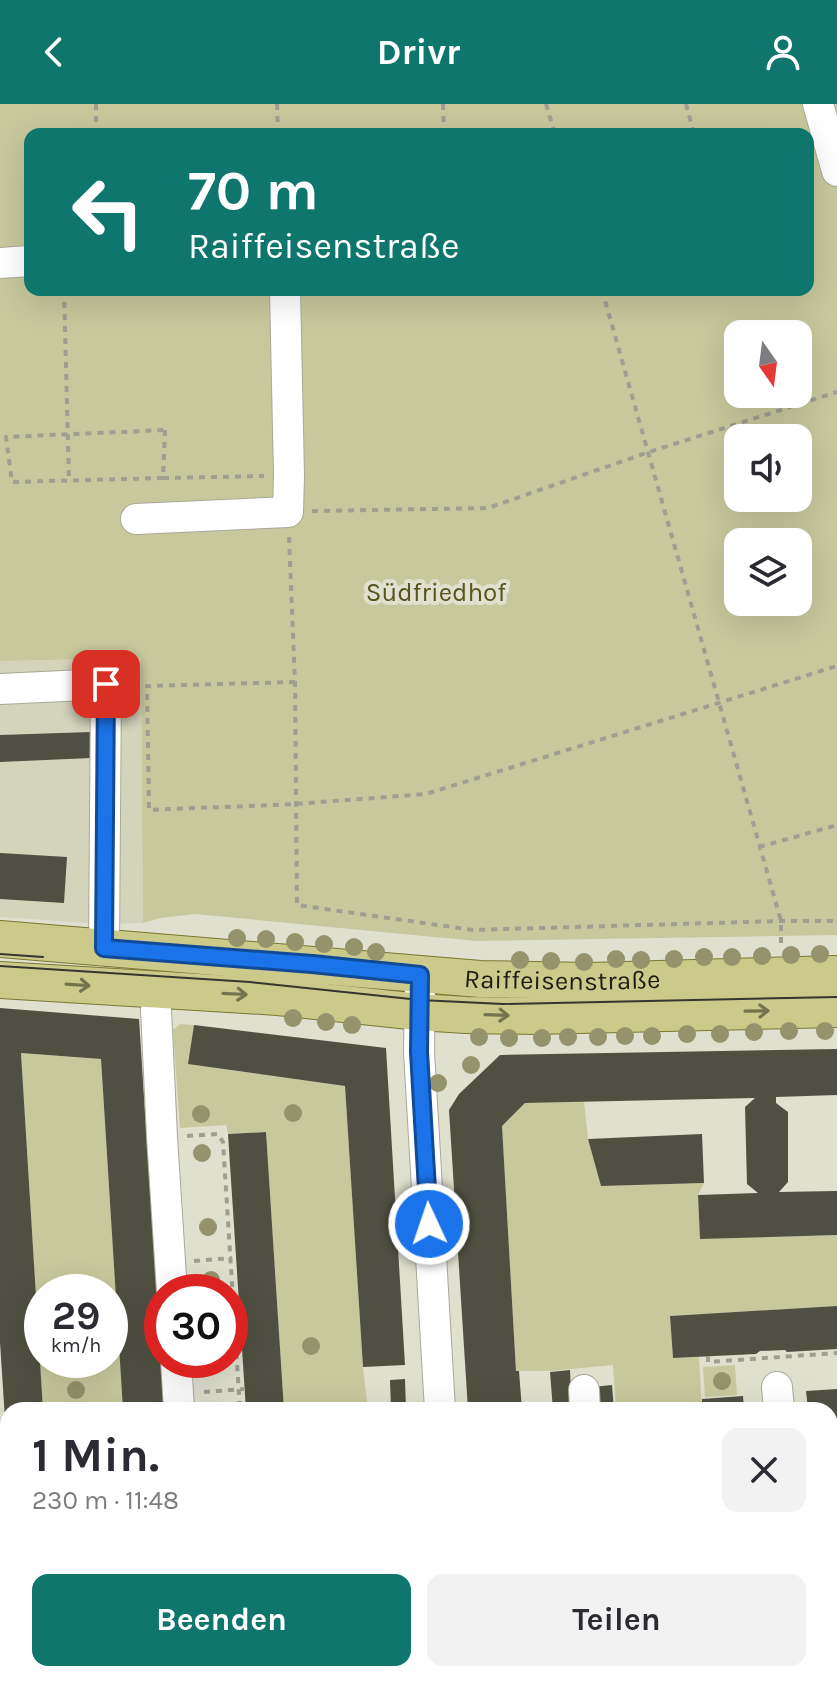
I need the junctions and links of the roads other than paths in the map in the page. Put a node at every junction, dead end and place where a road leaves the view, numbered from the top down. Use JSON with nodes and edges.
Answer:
{"nodes":[{"id":1,"x":816,"y":122,"type":"edge"},
{"id":2,"x":837,"y":171,"type":"edge"},
{"id":3,"x":24,"y":261,"type":"edge"},
{"id":4,"x":0,"y":263,"type":"edge"},
{"id":5,"x":285,"y":296,"type":"edge"},
{"id":6,"x":136,"y":519,"type":"dead end"},
{"id":7,"x":0,"y":689,"type":"edge"},
{"id":8,"x":0,"y":939,"type":"edge"},
{"id":9,"x":38,"y":943,"type":"junction"},
{"id":10,"x":104,"y":948,"type":"junction"},
{"id":11,"x":0,"y":952,"type":"edge"},
{"id":12,"x":837,"y":974,"type":"edge"},
{"id":13,"x":420,"y":975,"type":"junction"},
{"id":14,"x":0,"y":980,"type":"edge"},
{"id":15,"x":157,"y":990,"type":"junction"},
{"id":16,"x":837,"y":1009,"type":"edge"},
{"id":17,"x":419,"y":1012,"type":"junction"},
{"id":18,"x":171,"y":1274,"type":"edge"},
{"id":19,"x":177,"y":1378,"type":"edge"},
{"id":20,"x":179,"y":1402,"type":"edge"},
{"id":21,"x":440,"y":1402,"type":"edge"}],
"edges":[{"from":1,"to":2,"type":"street"},
{"from":3,"to":4,"type":"street"},
{"from":5,"to":6,"type":"street"},
{"from":7,"to":10,"type":"street"},
{"from":8,"to":9,"type":"main road","name":"Raiffeisenstraße"},
{"from":9,"to":10,"type":"main road","name":"Raiffeisenstraße"},
{"from":9,"to":11,"type":"main road"},
{"from":10,"to":13,"type":"main road","name":"Raiffeisenstraße"},
{"from":12,"to":13,"type":"main road","name":"Raiffeisenstraße"},
{"from":13,"to":17,"type":"street"},
{"from":14,"to":15,"type":"main road","name":"Raiffeisenstraße","one_way":true},
{"from":15,"to":17,"type":"main road","name":"Raiffeisenstraße","one_way":true},
{"from":15,"to":18,"type":"street"},
{"from":17,"to":16,"type":"main road","name":"Raiffeisenstraße","one_way":true},
{"from":17,"to":21,"type":"street"},
{"from":19,"to":20,"type":"street"}]}
